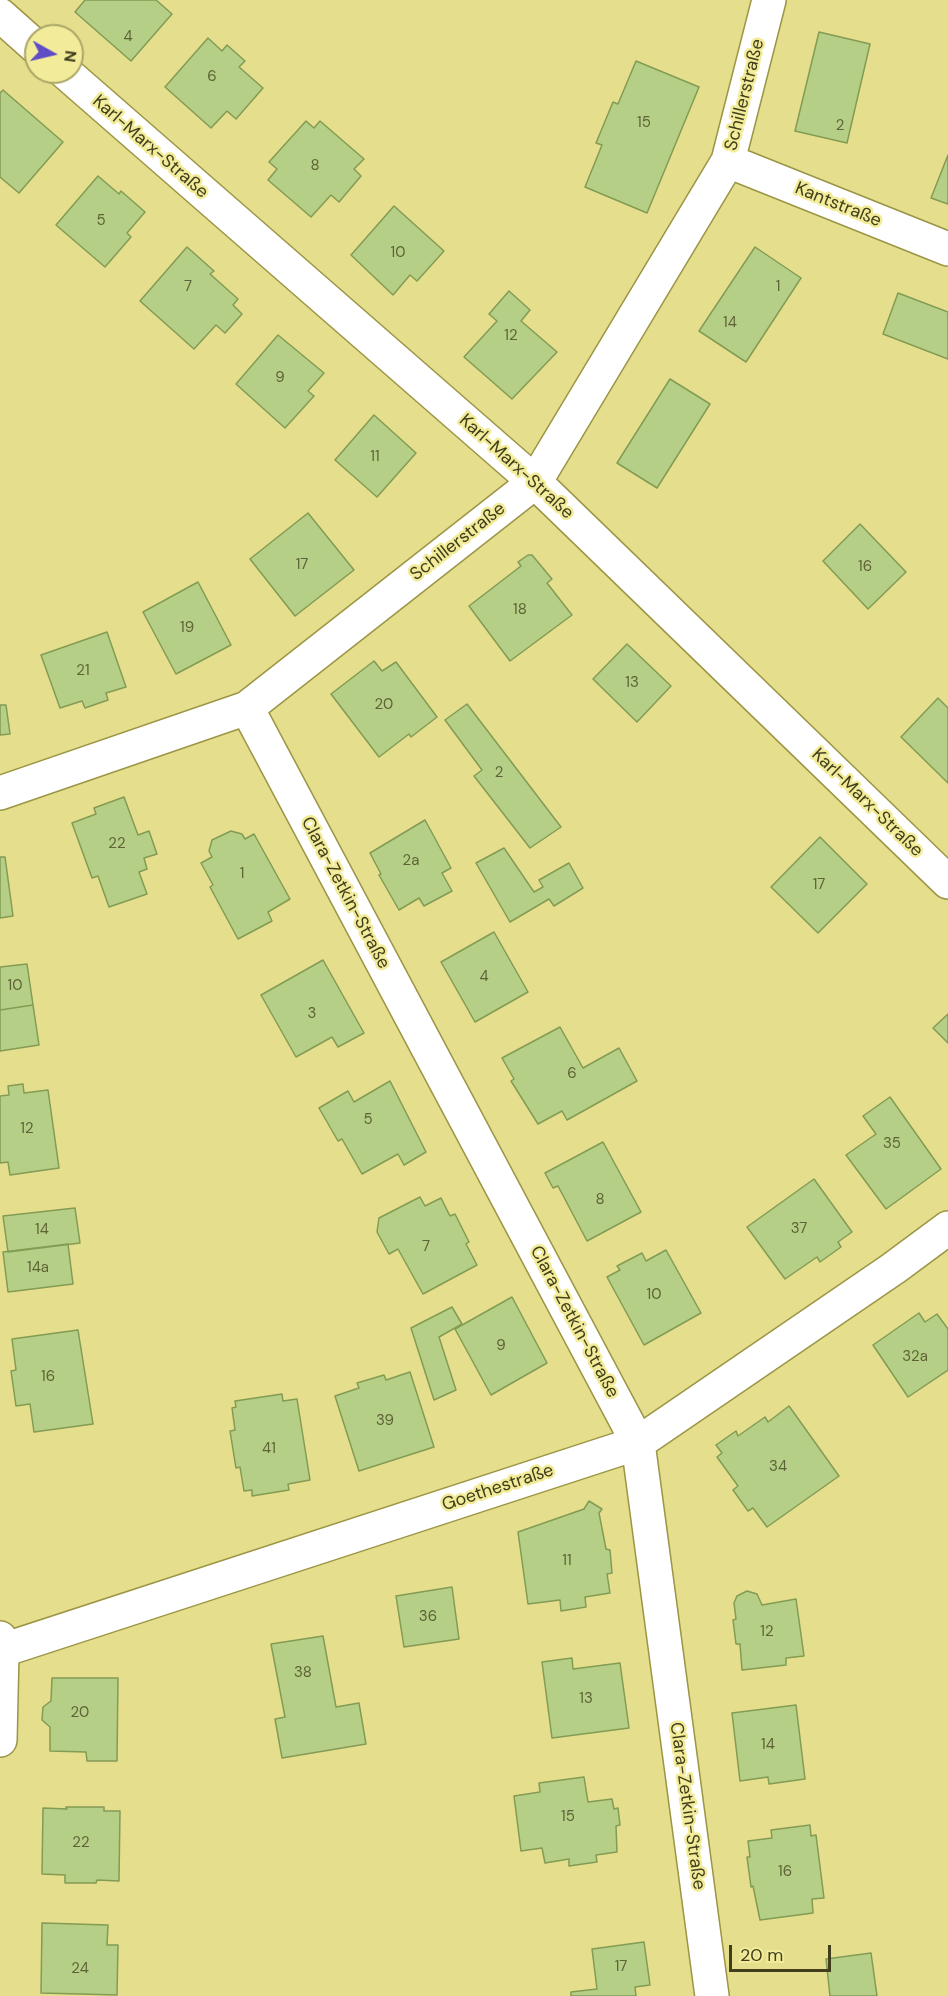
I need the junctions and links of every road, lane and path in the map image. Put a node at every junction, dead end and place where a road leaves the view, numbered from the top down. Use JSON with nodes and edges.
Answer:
{"nodes":[{"id":1,"x":769,"y":0,"type":"edge"},
{"id":2,"x":0,"y":15,"type":"edge"},
{"id":3,"x":24,"y":36,"type":"edge"},
{"id":4,"x":79,"y":84,"type":"edge"},
{"id":5,"x":728,"y":161,"type":"junction"},
{"id":6,"x":948,"y":249,"type":"edge"},
{"id":7,"x":535,"y":482,"type":"junction"},
{"id":8,"x":247,"y":708,"type":"junction"},
{"id":9,"x":0,"y":793,"type":"edge"},
{"id":10,"x":948,"y":882,"type":"edge"},
{"id":11,"x":948,"y":1228,"type":"edge"},
{"id":12,"x":638,"y":1443,"type":"junction"},
{"id":13,"x":1,"y":1646,"type":"edge"},
{"id":14,"x":0,"y":1740,"type":"edge"},
{"id":15,"x":712,"y":1996,"type":"edge"}],
"edges":[{"from":1,"to":5,"type":"street","name":"Schillerstraße"},
{"from":2,"to":3,"type":"street"},
{"from":4,"to":7,"type":"street","name":"Karl-Marx-Straße"},
{"from":5,"to":6,"type":"street","name":"Kantstraße"},
{"from":5,"to":7,"type":"street","name":"Schillerstraße"},
{"from":7,"to":8,"type":"street","name":"Schillerstraße"},
{"from":7,"to":10,"type":"street","name":"Karl-Marx-Straße"},
{"from":8,"to":9,"type":"street","name":"Schillerstraße"},
{"from":8,"to":12,"type":"street","name":"Clara-Zetkin-Straße"},
{"from":11,"to":12,"type":"street","name":"Goethestraße"},
{"from":12,"to":13,"type":"street","name":"Goethestraße"},
{"from":12,"to":15,"type":"street","name":"Clara-Zetkin-Straße"},
{"from":13,"to":14,"type":"street"}]}
